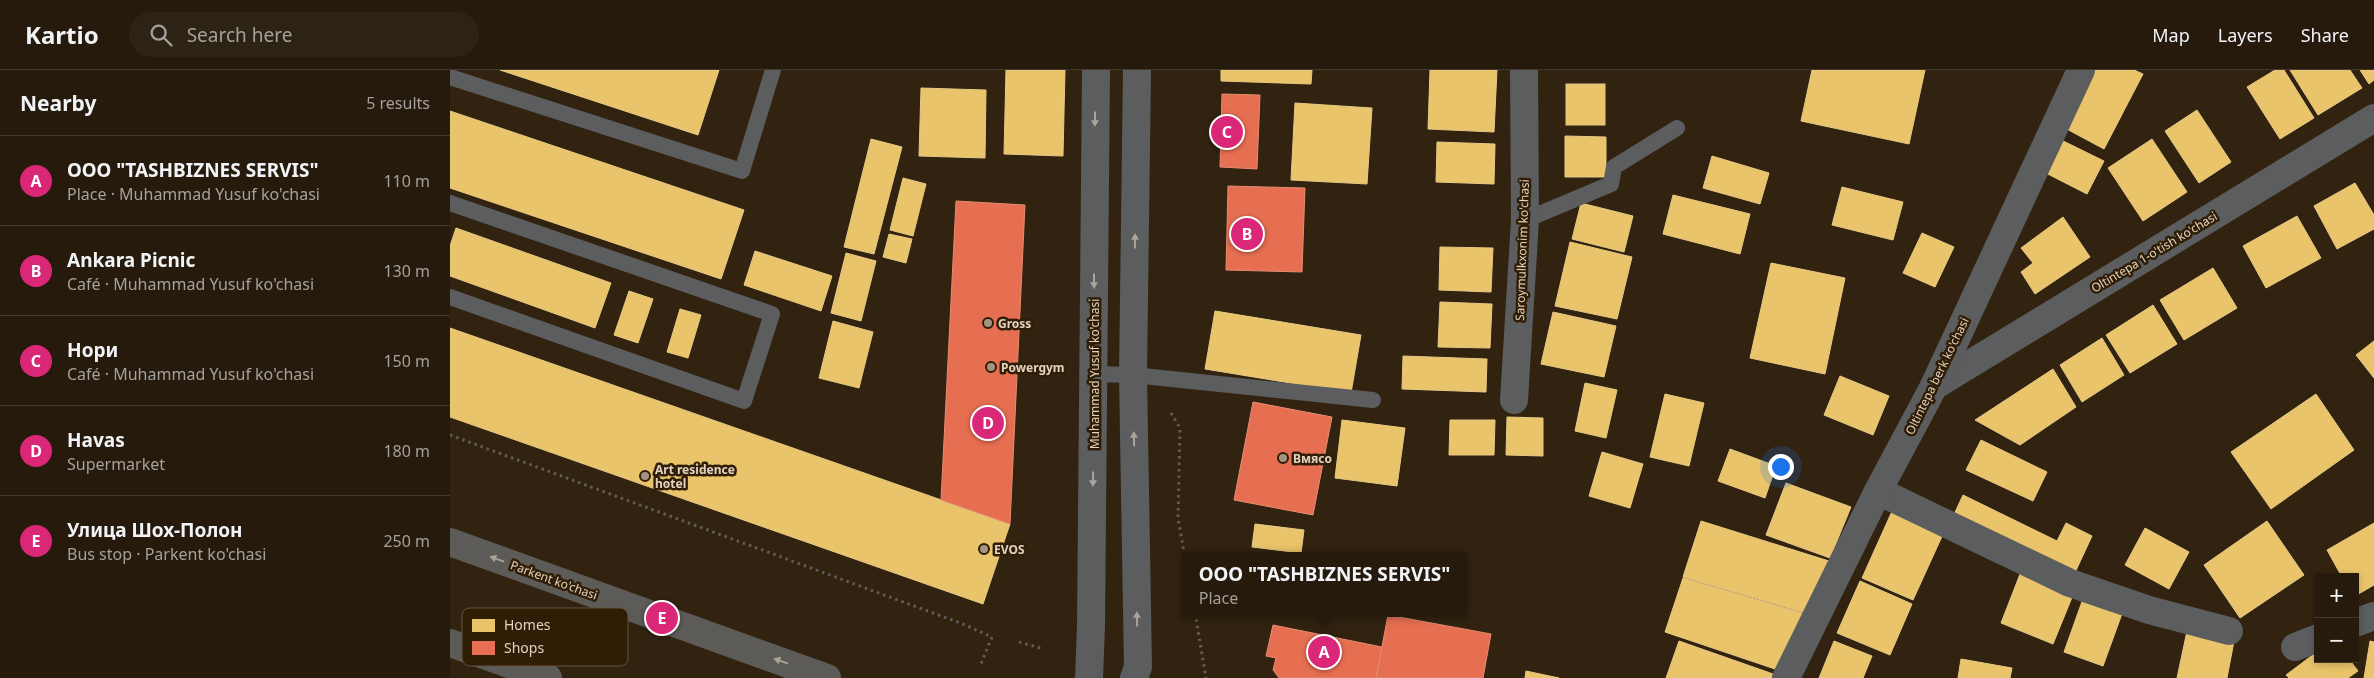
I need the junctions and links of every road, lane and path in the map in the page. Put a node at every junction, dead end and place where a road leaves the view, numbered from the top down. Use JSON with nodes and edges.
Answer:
{"nodes":[{"id":1,"x":773,"y":70,"type":"edge"},
{"id":2,"x":1096,"y":70,"type":"edge"},
{"id":3,"x":1137,"y":70,"type":"edge"},
{"id":4,"x":1524,"y":70,"type":"edge"},
{"id":5,"x":2081,"y":70,"type":"edge"},
{"id":6,"x":450,"y":78,"type":"edge"},
{"id":7,"x":2374,"y":118,"type":"edge"},
{"id":8,"x":1678,"y":128,"type":"dead end"},
{"id":9,"x":450,"y":203,"type":"edge"},
{"id":10,"x":1525,"y":220,"type":"junction"},
{"id":11,"x":450,"y":297,"type":"edge"},
{"id":12,"x":1094,"y":374,"type":"junction"},
{"id":13,"x":1133,"y":375,"type":"junction"},
{"id":14,"x":1934,"y":386,"type":"junction"},
{"id":15,"x":1372,"y":400,"type":"dead end"},
{"id":16,"x":1514,"y":400,"type":"dead end"},
{"id":17,"x":1171,"y":413,"type":"dead end"},
{"id":18,"x":450,"y":435,"type":"edge"},
{"id":19,"x":1878,"y":491,"type":"junction"},
{"id":20,"x":450,"y":542,"type":"edge"},
{"id":21,"x":1184,"y":552,"type":"edge"},
{"id":22,"x":2374,"y":616,"type":"edge"},
{"id":23,"x":1196,"y":617,"type":"edge"},
{"id":24,"x":2359,"y":622,"type":"edge"},
{"id":25,"x":2229,"y":631,"type":"dead end"},
{"id":26,"x":1019,"y":642,"type":"dead end"},
{"id":27,"x":450,"y":643,"type":"edge"},
{"id":28,"x":462,"y":647,"type":"edge"},
{"id":29,"x":1044,"y":648,"type":"dead end"},
{"id":30,"x":514,"y":666,"type":"edge"},
{"id":31,"x":980,"y":666,"type":"dead end"},
{"id":32,"x":1138,"y":674,"type":"edge"},
{"id":33,"x":548,"y":678,"type":"edge"},
{"id":34,"x":827,"y":678,"type":"edge"},
{"id":35,"x":1089,"y":678,"type":"edge"},
{"id":36,"x":1206,"y":678,"type":"edge"},
{"id":37,"x":1786,"y":678,"type":"edge"}],
"edges":[{"from":1,"to":6,"type":"lane"},
{"from":2,"to":12,"type":"street","name":"Muhammad Yusuf ko'chasi","one_way":true},
{"from":13,"to":3,"type":"street","one_way":true},
{"from":4,"to":10,"type":"street","name":"Saroymulkxonim ko'chasi"},
{"from":5,"to":14,"type":"street","name":"Oltintepa berk ko'chasi"},
{"from":7,"to":14,"type":"street","name":"Oltintepa 1-o'tish ko'chasi"},
{"from":8,"to":10,"type":"lane"},
{"from":9,"to":11,"type":"lane"},
{"from":10,"to":16,"type":"street","name":"Saroymulkxonim ko'chasi"},
{"from":12,"to":13,"type":"lane"},
{"from":12,"to":35,"type":"street","name":"Muhammad Yusuf ko'chasi","one_way":true},
{"from":13,"to":15,"type":"lane"},
{"from":32,"to":13,"type":"street","one_way":true},
{"from":14,"to":19,"type":"street","name":"Oltintepa berk ko'chasi"},
{"from":17,"to":21,"type":"path"},
{"from":18,"to":31,"type":"path"},
{"from":19,"to":25,"type":"street"},
{"from":19,"to":37,"type":"street","name":"Oltintepa berk ko'chasi"},
{"from":34,"to":20,"type":"main road","name":"Parkent ko'chasi","one_way":true},
{"from":22,"to":24,"type":"street"},
{"from":23,"to":36,"type":"path"},
{"from":26,"to":29,"type":"path"},
{"from":27,"to":28,"type":"main road"},
{"from":30,"to":33,"type":"main road"}]}
